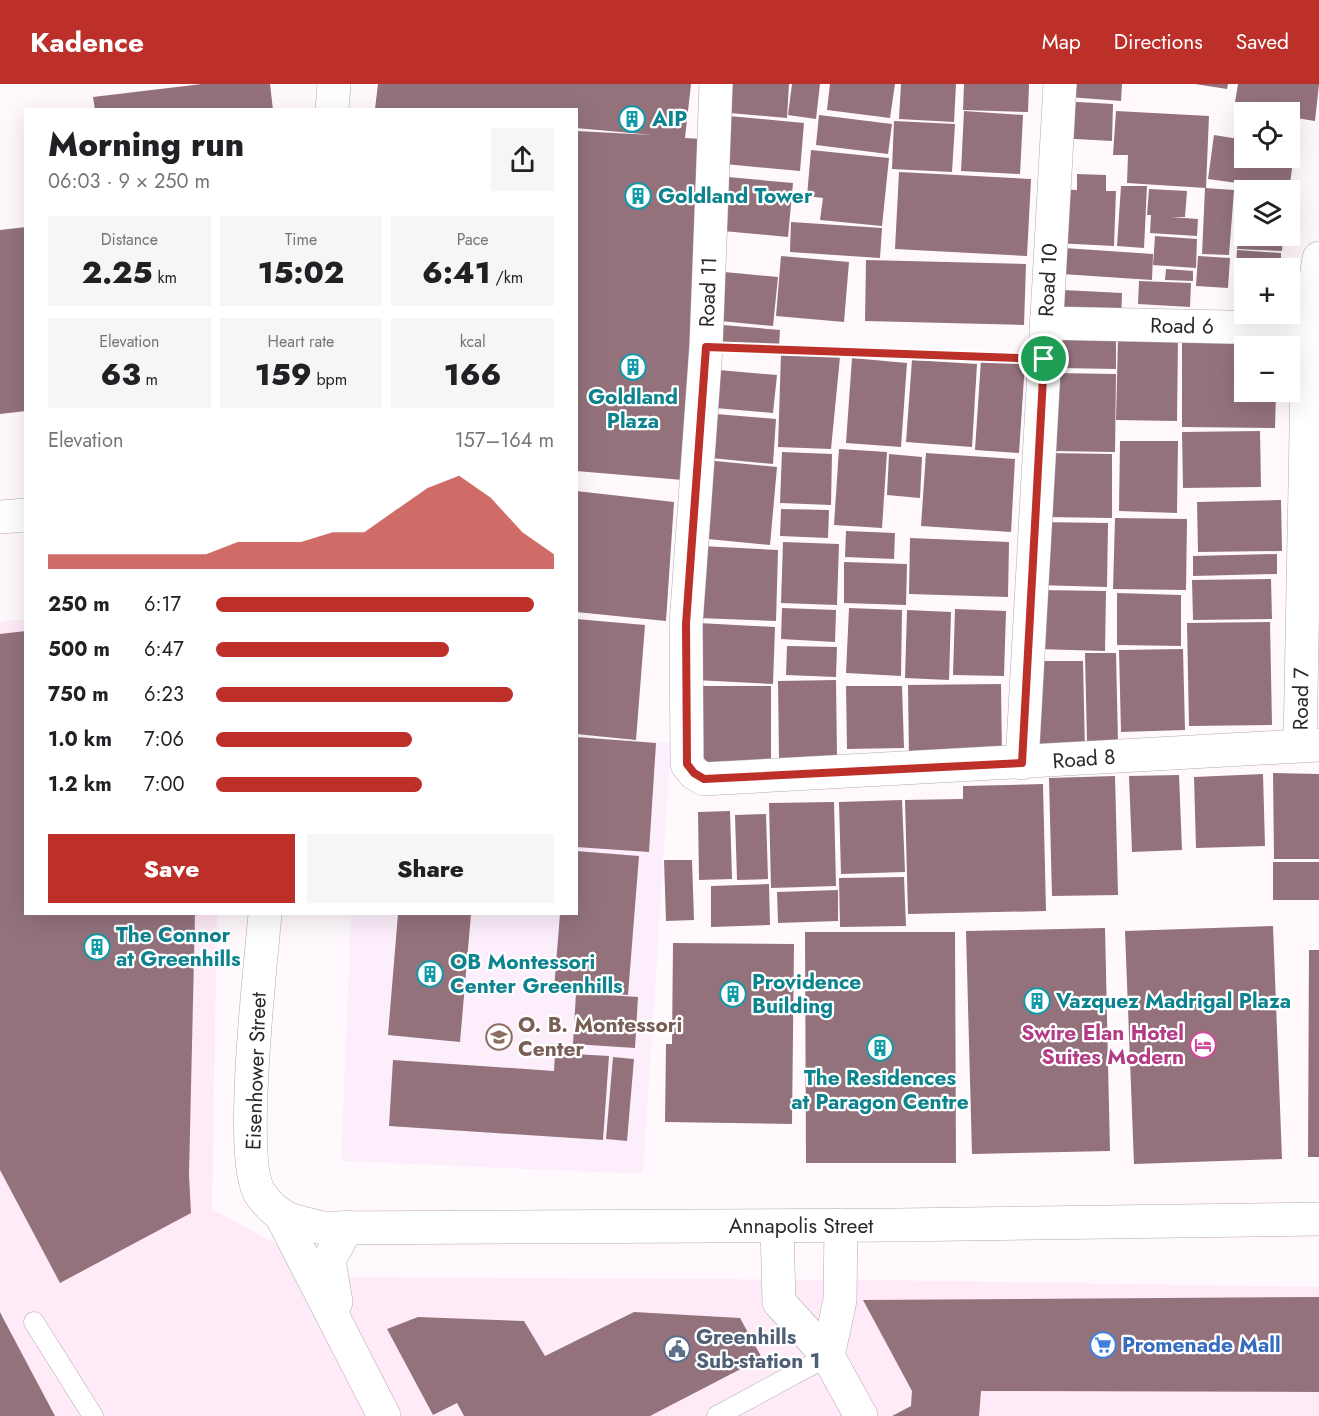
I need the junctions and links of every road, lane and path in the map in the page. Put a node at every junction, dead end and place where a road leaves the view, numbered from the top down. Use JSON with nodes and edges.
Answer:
{"nodes":[{"id":1,"x":334,"y":84,"type":"edge"},
{"id":2,"x":716,"y":84,"type":"edge"},
{"id":3,"x":1060,"y":84,"type":"edge"},
{"id":4,"x":332,"y":108,"type":"edge"},
{"id":5,"x":1319,"y":258,"type":"edge"},
{"id":6,"x":1046,"y":323,"type":"junction"},
{"id":7,"x":1314,"y":329,"type":"edge"},
{"id":8,"x":706,"y":347,"type":"junction"},
{"id":9,"x":1044,"y":359,"type":"junction"},
{"id":10,"x":24,"y":515,"type":"edge"},
{"id":11,"x":0,"y":517,"type":"edge"},
{"id":12,"x":1309,"y":745,"type":"edge"},
{"id":13,"x":1022,"y":763,"type":"junction"},
{"id":14,"x":704,"y":779,"type":"joint"},
{"id":15,"x":265,"y":915,"type":"edge"},
{"id":16,"x":283,"y":1219,"type":"junction"},
{"id":17,"x":1319,"y":1219,"type":"edge"},
{"id":18,"x":841,"y":1225,"type":"junction"},
{"id":19,"x":777,"y":1226,"type":"junction"},
{"id":20,"x":347,"y":1227,"type":"junction"},
{"id":21,"x":34,"y":1322,"type":"dead end"},
{"id":22,"x":340,"y":1330,"type":"junction"},
{"id":23,"x":828,"y":1356,"type":"junction"},
{"id":24,"x":93,"y":1416,"type":"edge"},
{"id":25,"x":384,"y":1416,"type":"edge"},
{"id":26,"x":717,"y":1416,"type":"edge"},
{"id":27,"x":861,"y":1416,"type":"edge"}],
"edges":[{"from":1,"to":4,"type":"street"},
{"from":2,"to":8,"type":"street","name":"Road 11"},
{"from":3,"to":6,"type":"street","name":"Road 10"},
{"from":5,"to":7,"type":"street","name":"Road 7"},
{"from":6,"to":7,"type":"street","name":"Road 6"},
{"from":6,"to":9,"type":"street","name":"Road 10"},
{"from":7,"to":12,"type":"street","name":"Road 7"},
{"from":8,"to":9,"type":"path"},
{"from":8,"to":14,"type":"street","name":"Road 11"},
{"from":9,"to":13,"type":"street","name":"Road 10"},
{"from":10,"to":11,"type":"street"},
{"from":12,"to":13,"type":"street","name":"Road 8"},
{"from":13,"to":14,"type":"street","name":"Road 8"},
{"from":15,"to":16,"type":"street","name":"Eisenhower Street"},
{"from":16,"to":20,"type":"street","name":"Annapolis Street"},
{"from":16,"to":22,"type":"street","name":"Eisenhower Street"},
{"from":17,"to":18,"type":"street","name":"Annapolis Street"},
{"from":18,"to":19,"type":"street","name":"Annapolis Street"},
{"from":18,"to":23,"type":"street"},
{"from":19,"to":20,"type":"street","name":"Annapolis Street"},
{"from":19,"to":23,"type":"street"},
{"from":20,"to":22,"type":"street"},
{"from":21,"to":24,"type":"lane"},
{"from":22,"to":25,"type":"street","name":"Eisenhower Street"},
{"from":23,"to":26,"type":"lane"},
{"from":23,"to":27,"type":"street"}]}
